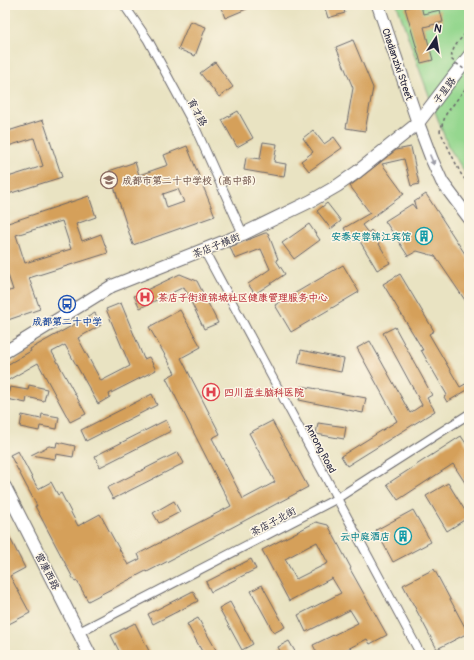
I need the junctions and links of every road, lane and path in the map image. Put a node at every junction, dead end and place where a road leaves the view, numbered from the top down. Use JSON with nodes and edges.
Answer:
{"nodes":[{"id":1,"x":124,"y":5,"type":"edge"},
{"id":2,"x":378,"y":5,"type":"edge"},
{"id":3,"x":463,"y":5,"type":"edge"},
{"id":4,"x":469,"y":9,"type":"edge"},
{"id":5,"x":469,"y":29,"type":"edge"},
{"id":6,"x":469,"y":56,"type":"edge"},
{"id":7,"x":469,"y":73,"type":"edge"},
{"id":8,"x":469,"y":84,"type":"edge"},
{"id":9,"x":469,"y":98,"type":"edge"},
{"id":10,"x":469,"y":104,"type":"edge"},
{"id":11,"x":418,"y":123,"type":"junction"},
{"id":12,"x":469,"y":185,"type":"edge"},
{"id":13,"x":469,"y":218,"type":"edge"},
{"id":14,"x":243,"y":234,"type":"junction"},
{"id":15,"x":204,"y":250,"type":"junction"},
{"id":16,"x":5,"y":352,"type":"edge"},
{"id":17,"x":469,"y":414,"type":"edge"},
{"id":18,"x":5,"y":487,"type":"edge"},
{"id":19,"x":336,"y":499,"type":"junction"},
{"id":20,"x":79,"y":632,"type":"junction"},
{"id":21,"x":90,"y":655,"type":"edge"},
{"id":22,"x":421,"y":655,"type":"edge"}],
"edges":[{"from":1,"to":14,"type":"street","name":"育才路"},
{"from":2,"to":11,"type":"street","name":"Chadianzixi Street"},
{"from":3,"to":4,"type":"path"},
{"from":5,"to":7,"type":"path","bridge":true},
{"from":6,"to":11,"type":"street","name":"子星路"},
{"from":8,"to":12,"type":"path"},
{"from":9,"to":10,"type":"path"},
{"from":11,"to":13,"type":"street","name":"Chadianzixi Street","one_way":true},
{"from":11,"to":14,"type":"street","name":"茶店子横街"},
{"from":14,"to":15,"type":"street","name":"茶店子横街"},
{"from":15,"to":16,"type":"street","name":"茶店子横街"},
{"from":15,"to":19,"type":"street","name":"Anrong Road"},
{"from":17,"to":19,"type":"street","name":"茶店子北街"},
{"from":18,"to":20,"type":"street","name":"营康西路"},
{"from":19,"to":20,"type":"street","name":"茶店子北街"},
{"from":19,"to":22,"type":"street","name":"Anrong Road"},
{"from":20,"to":21,"type":"street","name":"营康西路"}]}
